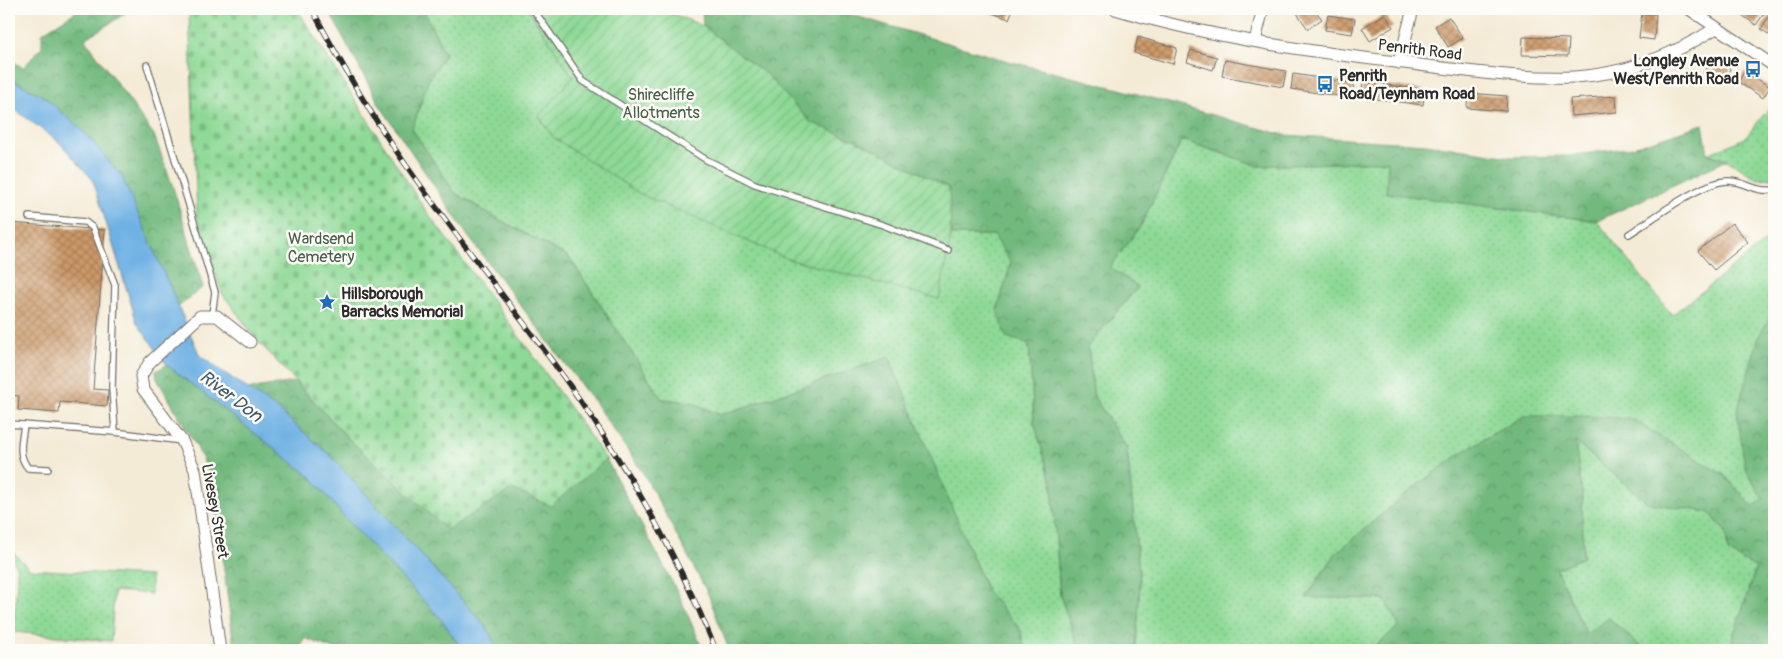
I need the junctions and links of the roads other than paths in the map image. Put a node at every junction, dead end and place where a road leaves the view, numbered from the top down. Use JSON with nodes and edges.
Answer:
{"nodes":[{"id":1,"x":533,"y":9,"type":"edge"},
{"id":2,"x":1115,"y":9,"type":"edge"},
{"id":3,"x":1264,"y":9,"type":"edge"},
{"id":4,"x":1413,"y":9,"type":"edge"},
{"id":5,"x":1689,"y":9,"type":"edge"},
{"id":6,"x":1716,"y":28,"type":"junction"},
{"id":7,"x":1255,"y":42,"type":"junction"},
{"id":8,"x":1399,"y":62,"type":"junction"},
{"id":9,"x":147,"y":65,"type":"dead end"},
{"id":10,"x":1774,"y":66,"type":"edge"},
{"id":11,"x":1774,"y":190,"type":"edge"},
{"id":12,"x":29,"y":217,"type":"dead end"},
{"id":13,"x":1629,"y":234,"type":"dead end"},
{"id":14,"x":948,"y":250,"type":"dead end"},
{"id":15,"x":212,"y":314,"type":"junction"},
{"id":16,"x":250,"y":342,"type":"dead end"},
{"id":17,"x":9,"y":424,"type":"edge"},
{"id":18,"x":24,"y":425,"type":"junction"},
{"id":19,"x":115,"y":432,"type":"junction"},
{"id":20,"x":182,"y":441,"type":"junction"},
{"id":21,"x":48,"y":469,"type":"dead end"},
{"id":22,"x":220,"y":650,"type":"edge"}],
"edges":[{"from":1,"to":14,"type":"lane"},
{"from":2,"to":7,"type":"street","name":"Penrith Road"},
{"from":3,"to":7,"type":"street"},
{"from":4,"to":8,"type":"street"},
{"from":5,"to":6,"type":"street"},
{"from":6,"to":8,"type":"street","name":"Penrith Road"},
{"from":6,"to":10,"type":"street"},
{"from":7,"to":8,"type":"street","name":"Penrith Road"},
{"from":9,"to":15,"type":"lane"},
{"from":11,"to":13,"type":"lane"},
{"from":12,"to":19,"type":"lane"},
{"from":15,"to":16,"type":"street"},
{"from":15,"to":20,"type":"street","name":"Livesey Street"},
{"from":17,"to":18,"type":"lane"},
{"from":18,"to":19,"type":"lane"},
{"from":18,"to":21,"type":"lane"},
{"from":19,"to":20,"type":"lane"},
{"from":20,"to":22,"type":"street","name":"Livesey Street"}]}
